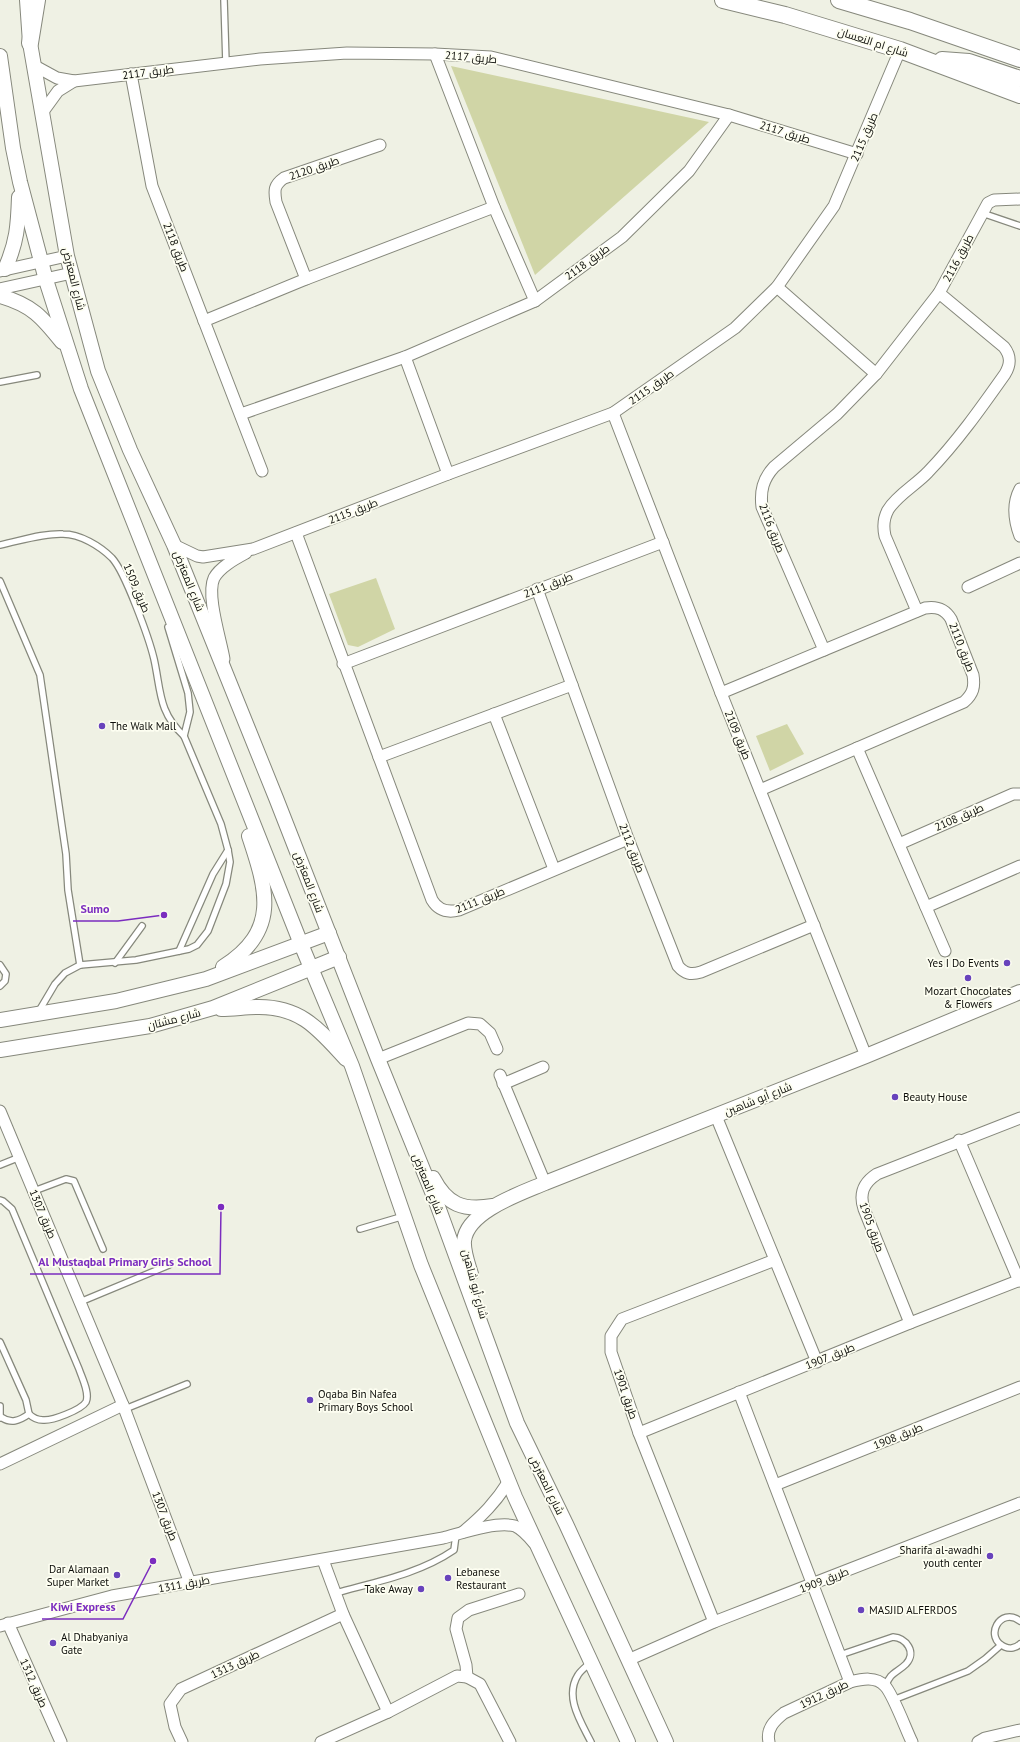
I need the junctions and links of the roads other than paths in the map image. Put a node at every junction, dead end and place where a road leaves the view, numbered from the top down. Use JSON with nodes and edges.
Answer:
{"nodes":[{"id":1,"x":27,"y":0,"type":"edge"},
{"id":2,"x":37,"y":0,"type":"edge"},
{"id":3,"x":224,"y":0,"type":"edge"},
{"id":4,"x":723,"y":0,"type":"edge"},
{"id":5,"x":839,"y":0,"type":"edge"},
{"id":6,"x":30,"y":43,"type":"junction"},
{"id":7,"x":900,"y":50,"type":"junction"},
{"id":8,"x":435,"y":54,"type":"junction"},
{"id":9,"x":0,"y":56,"type":"edge"},
{"id":10,"x":1020,"y":59,"type":"edge"},
{"id":11,"x":930,"y":61,"type":"junction"},
{"id":12,"x":226,"y":63,"type":"junction"},
{"id":13,"x":35,"y":66,"type":"junction"},
{"id":14,"x":131,"y":74,"type":"junction"},
{"id":15,"x":1020,"y":79,"type":"edge"},
{"id":16,"x":74,"y":82,"type":"junction"},
{"id":17,"x":1020,"y":95,"type":"edge"},
{"id":18,"x":42,"y":113,"type":"junction"},
{"id":19,"x":730,"y":115,"type":"junction"},
{"id":20,"x":380,"y":145,"type":"dead end"},
{"id":21,"x":857,"y":154,"type":"junction"},
{"id":22,"x":20,"y":182,"type":"junction"},
{"id":23,"x":1020,"y":199,"type":"edge"},
{"id":24,"x":494,"y":207,"type":"junction"},
{"id":25,"x":982,"y":213,"type":"junction"},
{"id":26,"x":1020,"y":226,"type":"edge"},
{"id":27,"x":67,"y":256,"type":"junction"},
{"id":28,"x":40,"y":261,"type":"junction"},
{"id":29,"x":2,"y":270,"type":"edge"},
{"id":30,"x":72,"y":273,"type":"junction"},
{"id":31,"x":306,"y":279,"type":"junction"},
{"id":32,"x":46,"y":280,"type":"junction"},
{"id":33,"x":777,"y":287,"type":"junction"},
{"id":34,"x":0,"y":288,"type":"edge"},
{"id":35,"x":939,"y":293,"type":"junction"},
{"id":36,"x":0,"y":296,"type":"edge"},
{"id":37,"x":535,"y":300,"type":"junction"},
{"id":38,"x":204,"y":321,"type":"junction"},
{"id":39,"x":67,"y":348,"type":"junction"},
{"id":40,"x":405,"y":357,"type":"junction"},
{"id":41,"x":876,"y":374,"type":"junction"},
{"id":42,"x":37,"y":375,"type":"dead end"},
{"id":43,"x":0,"y":382,"type":"edge"},
{"id":44,"x":613,"y":413,"type":"junction"},
{"id":45,"x":240,"y":414,"type":"junction"},
{"id":46,"x":262,"y":471,"type":"dead end"},
{"id":47,"x":448,"y":474,"type":"junction"},
{"id":48,"x":1020,"y":489,"type":"edge"},
{"id":49,"x":296,"y":533,"type":"junction"},
{"id":50,"x":1020,"y":536,"type":"edge"},
{"id":51,"x":663,"y":542,"type":"junction"},
{"id":52,"x":0,"y":545,"type":"edge"},
{"id":53,"x":174,"y":545,"type":"junction"},
{"id":54,"x":253,"y":548,"type":"junction"},
{"id":55,"x":1020,"y":563,"type":"edge"},
{"id":56,"x":0,"y":581,"type":"edge"},
{"id":57,"x":160,"y":586,"type":"junction"},
{"id":58,"x":968,"y":587,"type":"dead end"},
{"id":59,"x":537,"y":589,"type":"junction"},
{"id":60,"x":917,"y":611,"type":"junction"},
{"id":61,"x":824,"y":650,"type":"junction"},
{"id":62,"x":343,"y":664,"type":"junction"},
{"id":63,"x":229,"y":682,"type":"junction"},
{"id":64,"x":572,"y":685,"type":"junction"},
{"id":65,"x":721,"y":693,"type":"junction"},
{"id":66,"x":494,"y":714,"type":"junction"},
{"id":67,"x":184,"y":736,"type":"junction"},
{"id":68,"x":857,"y":748,"type":"junction"},
{"id":69,"x":379,"y":757,"type":"junction"},
{"id":70,"x":240,"y":789,"type":"junction"},
{"id":71,"x":760,"y":790,"type":"junction"},
{"id":72,"x":1020,"y":794,"type":"edge"},
{"id":73,"x":628,"y":839,"type":"junction"},
{"id":74,"x":899,"y":844,"type":"junction"},
{"id":75,"x":228,"y":850,"type":"junction"},
{"id":76,"x":1020,"y":866,"type":"edge"},
{"id":77,"x":554,"y":870,"type":"junction"},
{"id":78,"x":926,"y":907,"type":"junction"},
{"id":79,"x":814,"y":925,"type":"junction"},
{"id":80,"x":142,"y":926,"type":"dead end"},
{"id":81,"x":329,"y":933,"type":"junction"},
{"id":82,"x":301,"y":944,"type":"junction"},
{"id":83,"x":180,"y":951,"type":"junction"},
{"id":84,"x":945,"y":951,"type":"dead end"},
{"id":85,"x":339,"y":956,"type":"junction"},
{"id":86,"x":114,"y":963,"type":"junction"},
{"id":87,"x":0,"y":965,"type":"edge"},
{"id":88,"x":80,"y":965,"type":"junction"},
{"id":89,"x":310,"y":967,"type":"junction"},
{"id":90,"x":206,"y":979,"type":"junction"},
{"id":91,"x":0,"y":986,"type":"edge"},
{"id":92,"x":1020,"y":992,"type":"edge"},
{"id":93,"x":213,"y":1008,"type":"junction"},
{"id":94,"x":38,"y":1014,"type":"junction"},
{"id":95,"x":0,"y":1020,"type":"edge"},
{"id":96,"x":497,"y":1049,"type":"dead end"},
{"id":97,"x":2,"y":1052,"type":"edge"},
{"id":98,"x":866,"y":1056,"type":"junction"},
{"id":99,"x":378,"y":1059,"type":"junction"},
{"id":100,"x":352,"y":1066,"type":"junction"},
{"id":101,"x":543,"y":1067,"type":"dead end"},
{"id":102,"x":0,"y":1111,"type":"edge"},
{"id":103,"x":716,"y":1116,"type":"junction"},
{"id":104,"x":1020,"y":1118,"type":"edge"},
{"id":105,"x":407,"y":1132,"type":"junction"},
{"id":106,"x":960,"y":1140,"type":"junction"},
{"id":107,"x":20,"y":1157,"type":"junction"},
{"id":108,"x":0,"y":1165,"type":"edge"},
{"id":109,"x":545,"y":1183,"type":"junction"},
{"id":110,"x":34,"y":1191,"type":"junction"},
{"id":111,"x":0,"y":1200,"type":"edge"},
{"id":112,"x":495,"y":1206,"type":"junction"},
{"id":113,"x":404,"y":1216,"type":"junction"},
{"id":114,"x":360,"y":1229,"type":"dead end"},
{"id":115,"x":103,"y":1250,"type":"dead end"},
{"id":116,"x":775,"y":1260,"type":"junction"},
{"id":117,"x":169,"y":1265,"type":"dead end"},
{"id":118,"x":1019,"y":1281,"type":"edge"},
{"id":119,"x":80,"y":1302,"type":"junction"},
{"id":120,"x":910,"y":1323,"type":"junction"},
{"id":121,"x":0,"y":1342,"type":"edge"},
{"id":122,"x":491,"y":1352,"type":"junction"},
{"id":123,"x":817,"y":1362,"type":"junction"},
{"id":124,"x":187,"y":1384,"type":"dead end"},
{"id":125,"x":1020,"y":1387,"type":"edge"},
{"id":126,"x":739,"y":1392,"type":"junction"},
{"id":127,"x":0,"y":1406,"type":"edge"},
{"id":128,"x":124,"y":1407,"type":"junction"},
{"id":129,"x":29,"y":1414,"type":"junction"},
{"id":130,"x":0,"y":1417,"type":"edge"},
{"id":131,"x":639,"y":1433,"type":"junction"},
{"id":132,"x":0,"y":1464,"type":"edge"},
{"id":133,"x":509,"y":1481,"type":"junction"},
{"id":134,"x":775,"y":1485,"type":"junction"},
{"id":135,"x":1020,"y":1503,"type":"edge"},
{"id":136,"x":458,"y":1534,"type":"junction"},
{"id":137,"x":541,"y":1553,"type":"junction"},
{"id":138,"x":323,"y":1560,"type":"junction"},
{"id":139,"x":190,"y":1583,"type":"junction"},
{"id":140,"x":814,"y":1584,"type":"junction"},
{"id":141,"x":336,"y":1593,"type":"junction"},
{"id":142,"x":519,"y":1594,"type":"dead end"},
{"id":143,"x":343,"y":1614,"type":"junction"},
{"id":144,"x":1020,"y":1621,"type":"edge"},
{"id":145,"x":714,"y":1622,"type":"junction"},
{"id":146,"x":4,"y":1625,"type":"edge"},
{"id":147,"x":1020,"y":1644,"type":"edge"},
{"id":148,"x":1000,"y":1645,"type":"junction"},
{"id":149,"x":840,"y":1655,"type":"junction"},
{"id":150,"x":628,"y":1660,"type":"junction"},
{"id":151,"x":591,"y":1662,"type":"junction"},
{"id":152,"x":467,"y":1677,"type":"junction"},
{"id":153,"x":850,"y":1682,"type":"junction"},
{"id":154,"x":886,"y":1686,"type":"junction"},
{"id":155,"x":893,"y":1700,"type":"junction"},
{"id":156,"x":388,"y":1712,"type":"junction"},
{"id":157,"x":1020,"y":1730,"type":"edge"},
{"id":158,"x":60,"y":1740,"type":"edge"},
{"id":159,"x":48,"y":1742,"type":"edge"},
{"id":160,"x":182,"y":1742,"type":"edge"},
{"id":161,"x":321,"y":1742,"type":"edge"},
{"id":162,"x":510,"y":1742,"type":"edge"},
{"id":163,"x":591,"y":1742,"type":"edge"},
{"id":164,"x":628,"y":1742,"type":"edge"},
{"id":165,"x":666,"y":1742,"type":"edge"},
{"id":166,"x":769,"y":1742,"type":"edge"},
{"id":167,"x":912,"y":1742,"type":"edge"},
{"id":168,"x":978,"y":1742,"type":"edge"}],
"edges":[{"from":1,"to":6,"type":"street","name":"شارع المعترض"},
{"from":2,"to":6,"type":"main road"},
{"from":3,"to":12,"type":"lane"},
{"from":4,"to":7,"type":"main road","name":"شارع ام النعسان"},
{"from":5,"to":10,"type":"main road"},
{"from":6,"to":13,"type":"street","name":"شارع المعترض"},
{"from":7,"to":11,"type":"main road","name":"شارع ام النعسان"},
{"from":7,"to":21,"type":"street","name":"طريق 2115"},
{"from":8,"to":12,"type":"street","name":"طريق 2117"},
{"from":8,"to":19,"type":"street","name":"طريق 2117"},
{"from":8,"to":24,"type":"street"},
{"from":9,"to":22,"type":"street"},
{"from":11,"to":15,"type":"main road"},
{"from":11,"to":17,"type":"main road","name":"شارع ام النعسان"},
{"from":12,"to":14,"type":"street","name":"طريق 2117"},
{"from":13,"to":16,"type":"street","name":"طريق 2117"},
{"from":13,"to":18,"type":"street","name":"شارع المعترض"},
{"from":14,"to":16,"type":"street","name":"طريق 2117"},
{"from":14,"to":38,"type":"street","name":"طريق 2118"},
{"from":16,"to":18,"type":"street","name":"طريق 2117"},
{"from":18,"to":27,"type":"street","name":"شارع المعترض"},
{"from":19,"to":21,"type":"street","name":"طريق 2117"},
{"from":19,"to":37,"type":"street","name":"طريق 2118"},
{"from":20,"to":31,"type":"street","name":"طريق 2120"},
{"from":21,"to":33,"type":"street","name":"طريق 2115"},
{"from":22,"to":28,"type":"street"},
{"from":22,"to":29,"type":"street"},
{"from":23,"to":25,"type":"street","name":"طريق 2116"},
{"from":24,"to":31,"type":"street"},
{"from":24,"to":37,"type":"street"},
{"from":25,"to":26,"type":"lane"},
{"from":25,"to":35,"type":"street","name":"طريق 2116"},
{"from":27,"to":28,"type":"street"},
{"from":27,"to":30,"type":"street","name":"شارع المعترض"},
{"from":28,"to":29,"type":"street"},
{"from":28,"to":32,"type":"street"},
{"from":30,"to":32,"type":"street"},
{"from":30,"to":53,"type":"street","name":"شارع المعترض"},
{"from":31,"to":38,"type":"street"},
{"from":32,"to":34,"type":"street"},
{"from":32,"to":39,"type":"street"},
{"from":33,"to":41,"type":"street"},
{"from":33,"to":44,"type":"street","name":"طريق 2115"},
{"from":35,"to":41,"type":"street","name":"طريق 2116"},
{"from":35,"to":60,"type":"street"},
{"from":36,"to":39,"type":"street"},
{"from":37,"to":40,"type":"street","name":"طريق 2118"},
{"from":38,"to":45,"type":"street","name":"طريق 2118"},
{"from":39,"to":57,"type":"street"},
{"from":40,"to":45,"type":"street","name":"طريق 2118"},
{"from":40,"to":47,"type":"street"},
{"from":41,"to":61,"type":"street","name":"طريق 2116"},
{"from":42,"to":43,"type":"lane"},
{"from":44,"to":47,"type":"street","name":"طريق 2115"},
{"from":44,"to":51,"type":"street","name":"طريق 2109"},
{"from":45,"to":46,"type":"street","name":"طريق 2118"},
{"from":47,"to":49,"type":"street","name":"طريق 2115"},
{"from":48,"to":50,"type":"street"},
{"from":49,"to":54,"type":"street","name":"طريق 2115"},
{"from":49,"to":62,"type":"street","name":"طريق 2111"},
{"from":51,"to":59,"type":"street","name":"طريق 2111"},
{"from":51,"to":65,"type":"street","name":"طريق 2109"},
{"from":52,"to":67,"type":"lane","name":"طريق 1509"},
{"from":53,"to":54,"type":"street","name":"طريق 2115"},
{"from":53,"to":63,"type":"street","name":"شارع المعترض"},
{"from":54,"to":63,"type":"street","name":"طريق 2115"},
{"from":55,"to":58,"type":"street"},
{"from":56,"to":88,"type":"lane"},
{"from":57,"to":67,"type":"lane"},
{"from":57,"to":70,"type":"street"},
{"from":59,"to":62,"type":"street","name":"طريق 2111"},
{"from":59,"to":64,"type":"street","name":"طريق 2112"},
{"from":60,"to":61,"type":"street","name":"طريق 2110"},
{"from":60,"to":68,"type":"street","name":"طريق 2110"},
{"from":61,"to":65,"type":"street","name":"طريق 2110"},
{"from":62,"to":69,"type":"street","name":"طريق 2111"},
{"from":63,"to":81,"type":"street","name":"شارع المعترض"},
{"from":64,"to":66,"type":"street"},
{"from":64,"to":73,"type":"street","name":"طريق 2112"},
{"from":65,"to":71,"type":"street","name":"طريق 2109"},
{"from":66,"to":69,"type":"street"},
{"from":66,"to":77,"type":"street"},
{"from":67,"to":75,"type":"lane","name":"طريق 1509"},
{"from":68,"to":71,"type":"street","name":"طريق 2110"},
{"from":68,"to":74,"type":"street"},
{"from":69,"to":77,"type":"street","name":"طريق 2111"},
{"from":70,"to":82,"type":"street"},
{"from":70,"to":90,"type":"street"},
{"from":71,"to":79,"type":"street","name":"طريق 2109"},
{"from":72,"to":74,"type":"street","name":"طريق 2108"},
{"from":73,"to":77,"type":"street","name":"طريق 2111"},
{"from":73,"to":79,"type":"street","name":"طريق 2112"},
{"from":74,"to":78,"type":"street"},
{"from":75,"to":83,"type":"lane"},
{"from":75,"to":83,"type":"lane","name":"طريق 1509"},
{"from":76,"to":78,"type":"street"},
{"from":78,"to":84,"type":"street"},
{"from":79,"to":98,"type":"street","name":"طريق 2109"},
{"from":80,"to":86,"type":"lane"},
{"from":81,"to":82,"type":"street"},
{"from":81,"to":85,"type":"street","name":"شارع المعترض"},
{"from":82,"to":89,"type":"street"},
{"from":82,"to":90,"type":"street"},
{"from":83,"to":86,"type":"lane","name":"طريق 1509"},
{"from":85,"to":89,"type":"street","name":"شارع مشتان"},
{"from":85,"to":99,"type":"street","name":"شارع المعترض"},
{"from":86,"to":88,"type":"lane","name":"طريق 1509"},
{"from":87,"to":91,"type":"lane"},
{"from":88,"to":94,"type":"lane"},
{"from":89,"to":93,"type":"street","name":"شارع مشتان"},
{"from":89,"to":100,"type":"street"},
{"from":90,"to":94,"type":"street"},
{"from":92,"to":98,"type":"street","name":"شارع أبو شاهين"},
{"from":93,"to":97,"type":"street","name":"شارع مشتان"},
{"from":93,"to":100,"type":"street"},
{"from":94,"to":95,"type":"street"},
{"from":96,"to":99,"type":"street"},
{"from":98,"to":103,"type":"street","name":"شارع أبو شاهين"},
{"from":99,"to":105,"type":"street","name":"شارع المعترض"},
{"from":100,"to":113,"type":"street"},
{"from":101,"to":109,"type":"street"},
{"from":102,"to":107,"type":"street","name":"طريق 1307"},
{"from":103,"to":109,"type":"street","name":"شارع أبو شاهين"},
{"from":103,"to":116,"type":"street"},
{"from":104,"to":106,"type":"street","name":"طريق 1905"},
{"from":105,"to":112,"type":"street","name":"شارع أبو شاهين"},
{"from":105,"to":122,"type":"street","name":"شارع المعترض"},
{"from":106,"to":118,"type":"street"},
{"from":106,"to":120,"type":"street","name":"طريق 1905"},
{"from":107,"to":108,"type":"lane"},
{"from":107,"to":110,"type":"street","name":"طريق 1307"},
{"from":109,"to":112,"type":"street","name":"شارع أبو شاهين"},
{"from":110,"to":115,"type":"lane"},
{"from":110,"to":119,"type":"street","name":"طريق 1307"},
{"from":111,"to":129,"type":"lane"},
{"from":112,"to":122,"type":"street","name":"شارع أبو شاهين"},
{"from":113,"to":114,"type":"lane"},
{"from":113,"to":133,"type":"street"},
{"from":116,"to":123,"type":"street"},
{"from":116,"to":131,"type":"street","name":"طريق 1901"},
{"from":117,"to":119,"type":"lane"},
{"from":118,"to":120,"type":"street","name":"طريق 1907"},
{"from":119,"to":128,"type":"street","name":"طريق 1307"},
{"from":120,"to":123,"type":"street","name":"طريق 1907"},
{"from":121,"to":129,"type":"lane"},
{"from":122,"to":150,"type":"street","name":"شارع المعترض"},
{"from":123,"to":126,"type":"street","name":"طريق 1907"},
{"from":124,"to":128,"type":"lane"},
{"from":125,"to":134,"type":"street","name":"طريق 1908"},
{"from":126,"to":131,"type":"street","name":"طريق 1907"},
{"from":126,"to":134,"type":"street"},
{"from":127,"to":130,"type":"lane"},
{"from":128,"to":132,"type":"street"},
{"from":128,"to":139,"type":"street","name":"طريق 1307"},
{"from":129,"to":130,"type":"lane"},
{"from":131,"to":145,"type":"street","name":"طريق 1901"},
{"from":133,"to":136,"type":"street","name":"طريق 1311"},
{"from":133,"to":137,"type":"street"},
{"from":134,"to":140,"type":"street"},
{"from":135,"to":140,"type":"street","name":"طريق 1909"},
{"from":136,"to":137,"type":"street","name":"طريق 1311"},
{"from":136,"to":138,"type":"street","name":"طريق 1311"},
{"from":136,"to":141,"type":"lane"},
{"from":137,"to":151,"type":"street"},
{"from":138,"to":139,"type":"street","name":"طريق 1311"},
{"from":138,"to":141,"type":"street"},
{"from":139,"to":146,"type":"street","name":"طريق 1311"},
{"from":140,"to":145,"type":"street","name":"طريق 1909"},
{"from":140,"to":149,"type":"street"},
{"from":141,"to":143,"type":"street"},
{"from":142,"to":152,"type":"street"},
{"from":143,"to":156,"type":"street"},
{"from":143,"to":160,"type":"street","name":"طريق 1313"},
{"from":144,"to":148,"type":"lane"},
{"from":145,"to":150,"type":"street","name":"طريق 1909"},
{"from":146,"to":158,"type":"street","name":"طريق 1312"},
{"from":147,"to":148,"type":"lane"},
{"from":148,"to":155,"type":"lane"},
{"from":149,"to":153,"type":"street"},
{"from":149,"to":154,"type":"lane"},
{"from":150,"to":165,"type":"street","name":"شارع المعترض"},
{"from":151,"to":163,"type":"lane"},
{"from":151,"to":164,"type":"street"},
{"from":152,"to":156,"type":"street"},
{"from":152,"to":162,"type":"street"},
{"from":153,"to":154,"type":"street","name":"طريق 1912"},
{"from":153,"to":166,"type":"street","name":"طريق 1912"},
{"from":154,"to":155,"type":"street"},
{"from":155,"to":167,"type":"street"},
{"from":156,"to":161,"type":"street"},
{"from":157,"to":168,"type":"street"},
{"from":158,"to":159,"type":"street"}]}
